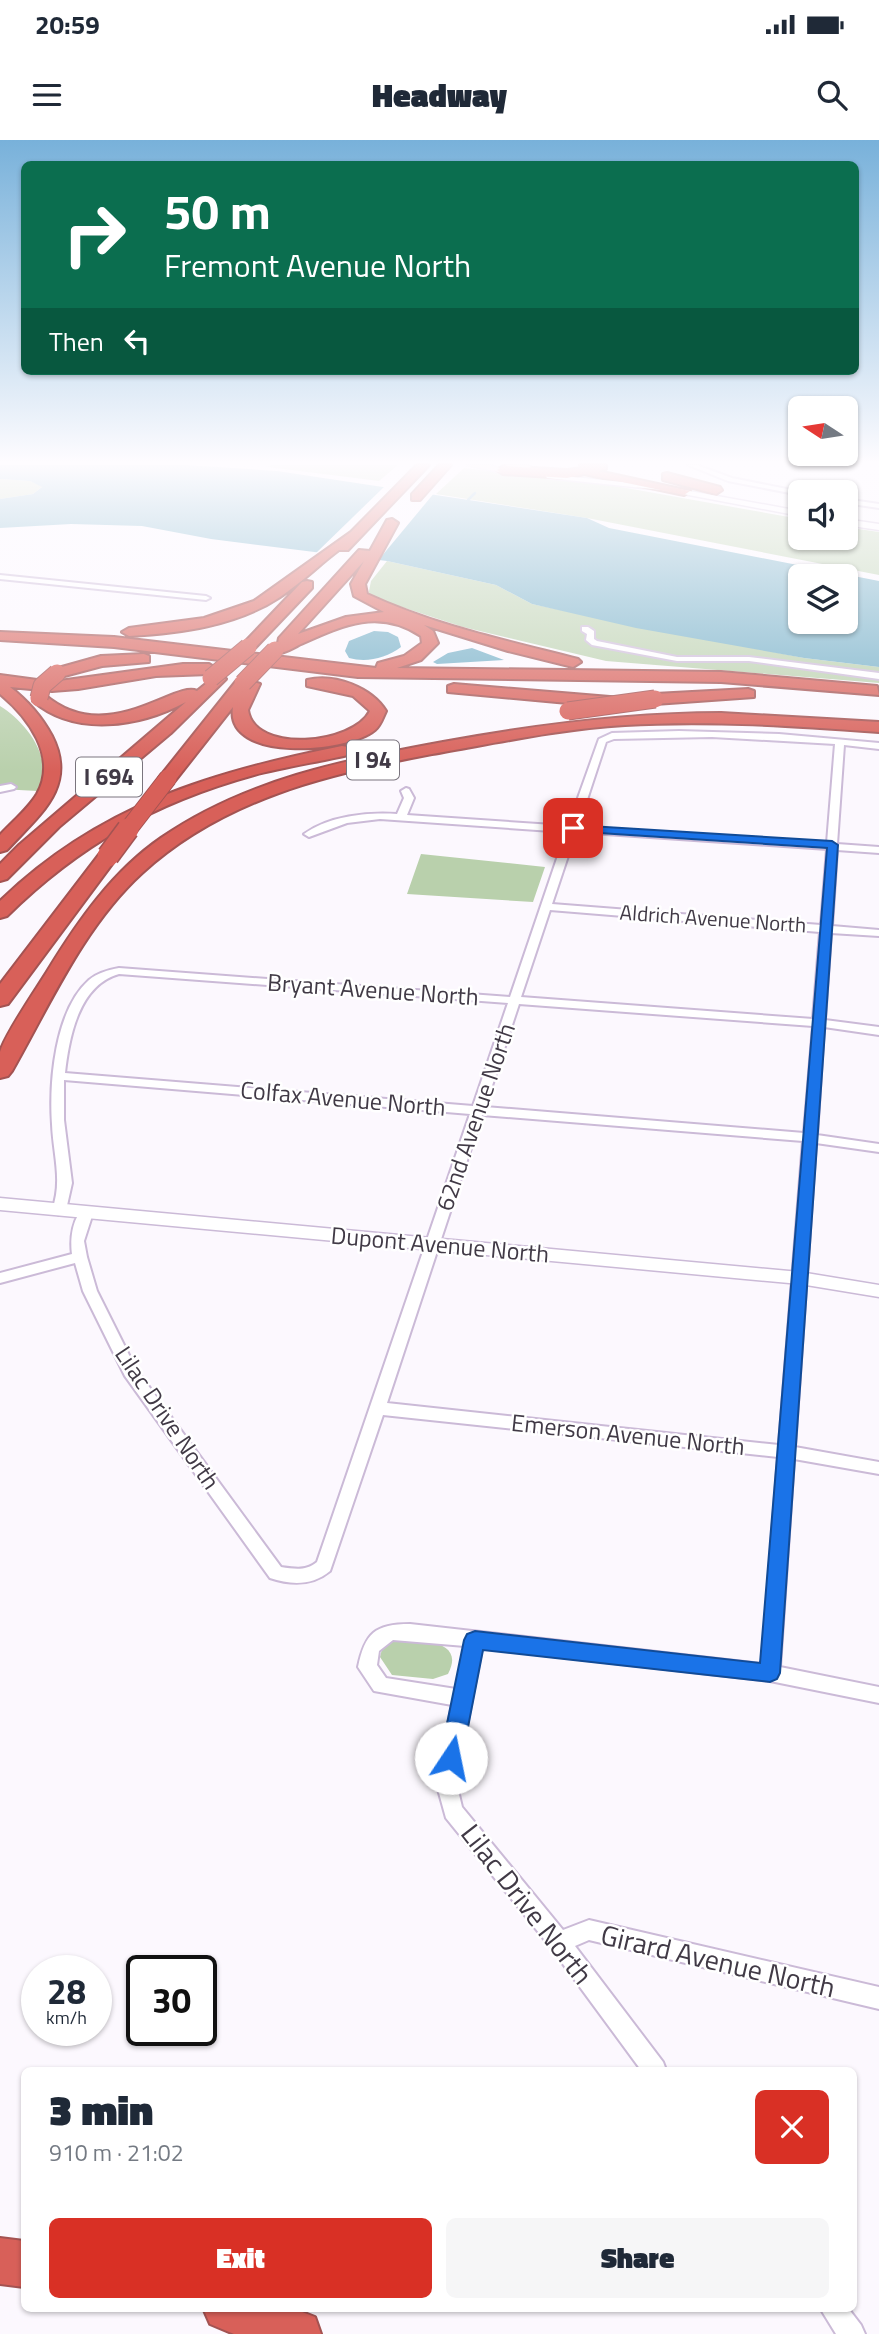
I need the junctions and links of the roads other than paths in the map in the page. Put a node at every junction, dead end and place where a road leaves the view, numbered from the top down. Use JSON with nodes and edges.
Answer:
{"nodes":[{"id":1,"x":314,"y":567,"type":"edge"},
{"id":2,"x":316,"y":567,"type":"edge"},
{"id":3,"x":358,"y":569,"type":"joint"},
{"id":4,"x":0,"y":577,"type":"edge"},
{"id":5,"x":206,"y":598,"type":"dead end"},
{"id":6,"x":585,"y":629,"type":"dead end"},
{"id":7,"x":0,"y":635,"type":"edge"},
{"id":8,"x":0,"y":644,"type":"edge"},
{"id":9,"x":275,"y":650,"type":"junction"},
{"id":10,"x":211,"y":669,"type":"junction"},
{"id":11,"x":249,"y":679,"type":"junction"},
{"id":12,"x":0,"y":680,"type":"edge"},
{"id":13,"x":0,"y":687,"type":"edge"},
{"id":14,"x":879,"y":690,"type":"edge"},
{"id":15,"x":879,"y":727,"type":"edge"},
{"id":16,"x":840,"y":741,"type":"junction"},
{"id":17,"x":879,"y":746,"type":"edge"},
{"id":18,"x":406,"y":791,"type":"dead end"},
{"id":19,"x":401,"y":817,"type":"junction"},
{"id":20,"x":573,"y":828,"type":"junction"},
{"id":21,"x":309,"y":834,"type":"dead end"},
{"id":22,"x":832,"y":845,"type":"junction"},
{"id":23,"x":0,"y":846,"type":"edge"},
{"id":24,"x":879,"y":849,"type":"edge"},
{"id":25,"x":0,"y":874,"type":"edge"},
{"id":26,"x":548,"y":907,"type":"junction"},
{"id":27,"x":0,"y":912,"type":"edge"},
{"id":28,"x":826,"y":927,"type":"junction"},
{"id":29,"x":879,"y":933,"type":"edge"},
{"id":30,"x":0,"y":999,"type":"edge"},
{"id":31,"x":516,"y":1000,"type":"junction"},
{"id":32,"x":819,"y":1023,"type":"junction"},
{"id":33,"x":879,"y":1031,"type":"edge"},
{"id":34,"x":0,"y":1071,"type":"edge"},
{"id":35,"x":59,"y":1076,"type":"junction"},
{"id":36,"x":478,"y":1111,"type":"junction"},
{"id":37,"x":811,"y":1138,"type":"junction"},
{"id":38,"x":879,"y":1148,"type":"edge"},
{"id":39,"x":0,"y":1204,"type":"edge"},
{"id":40,"x":59,"y":1210,"type":"junction"},
{"id":41,"x":86,"y":1213,"type":"junction"},
{"id":42,"x":432,"y":1244,"type":"junction"},
{"id":43,"x":80,"y":1257,"type":"junction"},
{"id":44,"x":0,"y":1278,"type":"edge"},
{"id":45,"x":800,"y":1278,"type":"junction"},
{"id":46,"x":879,"y":1291,"type":"edge"},
{"id":47,"x":377,"y":1408,"type":"junction"},
{"id":48,"x":787,"y":1452,"type":"junction"},
{"id":49,"x":879,"y":1468,"type":"edge"},
{"id":50,"x":317,"y":1573,"type":"joint"},
{"id":51,"x":475,"y":1640,"type":"junction"},
{"id":52,"x":770,"y":1673,"type":"junction"},
{"id":53,"x":879,"y":1695,"type":"edge"},
{"id":54,"x":462,"y":1698,"type":"junction"},
{"id":55,"x":559,"y":1942,"type":"junction"},
{"id":56,"x":879,"y":1998,"type":"edge"},
{"id":57,"x":653,"y":2067,"type":"edge"},
{"id":58,"x":0,"y":2261,"type":"edge"},
{"id":59,"x":21,"y":2264,"type":"edge"},
{"id":60,"x":237,"y":2312,"type":"edge"},
{"id":61,"x":835,"y":2312,"type":"edge"},
{"id":62,"x":298,"y":2334,"type":"edge"},
{"id":63,"x":852,"y":2334,"type":"edge"}],
"edges":[{"from":1,"to":7,"type":"highway"},
{"from":2,"to":10,"type":"highway","number":"I 694","bridge":true},
{"from":3,"to":9,"type":"highway","number":"I 694"},
{"from":3,"to":14,"type":"highway"},
{"from":4,"to":5,"type":"street"},
{"from":6,"to":14,"type":"street"},
{"from":7,"to":10,"type":"highway"},
{"from":8,"to":10,"type":"highway"},
{"from":9,"to":10,"type":"highway"},
{"from":9,"to":11,"type":"highway","number":"I 694","bridge":true},
{"from":10,"to":10,"type":"highway","bridge":true},
{"from":10,"to":14,"type":"highway"},
{"from":10,"to":15,"type":"highway"},
{"from":10,"to":25,"type":"highway","number":"I 694"},
{"from":11,"to":12,"type":"highway"},
{"from":11,"to":30,"type":"highway","number":"I 694","bridge":true},
{"from":13,"to":23,"type":"highway"},
{"from":14,"to":27,"type":"highway","number":"I 94","bridge":true},
{"from":15,"to":34,"type":"highway","number":"I 94"},
{"from":16,"to":17,"type":"street"},
{"from":16,"to":20,"type":"street","name":"62nd Avenue North"},
{"from":16,"to":22,"type":"street"},
{"from":18,"to":19,"type":"street"},
{"from":19,"to":20,"type":"street"},
{"from":19,"to":21,"type":"street"},
{"from":20,"to":22,"type":"street"},
{"from":20,"to":26,"type":"street","name":"62nd Avenue North"},
{"from":22,"to":24,"type":"street"},
{"from":22,"to":28,"type":"street"},
{"from":26,"to":28,"type":"street","name":"Aldrich Avenue North"},
{"from":26,"to":31,"type":"street","name":"62nd Avenue North"},
{"from":28,"to":29,"type":"street","name":"Aldrich Avenue North"},
{"from":28,"to":32,"type":"street"},
{"from":31,"to":32,"type":"street","name":"Bryant Avenue North"},
{"from":31,"to":35,"type":"street","name":"Bryant Avenue North"},
{"from":31,"to":36,"type":"street","name":"62nd Avenue North"},
{"from":32,"to":33,"type":"street","name":"Bryant Avenue North"},
{"from":32,"to":37,"type":"street"},
{"from":35,"to":36,"type":"street","name":"Colfax Avenue North"},
{"from":35,"to":40,"type":"street"},
{"from":36,"to":37,"type":"street","name":"Colfax Avenue North"},
{"from":36,"to":42,"type":"street","name":"62nd Avenue North"},
{"from":37,"to":38,"type":"street","name":"Colfax Avenue North"},
{"from":37,"to":45,"type":"street"},
{"from":39,"to":40,"type":"street","name":"Dupont Avenue North"},
{"from":40,"to":41,"type":"street","name":"Dupont Avenue North"},
{"from":41,"to":42,"type":"street","name":"Dupont Avenue North"},
{"from":41,"to":43,"type":"street","name":"Lilac Drive North"},
{"from":42,"to":45,"type":"street","name":"Dupont Avenue North"},
{"from":42,"to":47,"type":"street","name":"62nd Avenue North"},
{"from":43,"to":44,"type":"street"},
{"from":43,"to":50,"type":"street","name":"Lilac Drive North"},
{"from":45,"to":46,"type":"street","name":"Dupont Avenue North"},
{"from":45,"to":48,"type":"street"},
{"from":47,"to":48,"type":"street","name":"Emerson Avenue North"},
{"from":47,"to":50,"type":"street","name":"62nd Avenue North"},
{"from":48,"to":49,"type":"street","name":"Emerson Avenue North"},
{"from":48,"to":52,"type":"street"},
{"from":51,"to":52,"type":"street"},
{"from":51,"to":54,"type":"street","name":"Lilac Drive North"},
{"from":51,"to":54,"type":"street"},
{"from":52,"to":53,"type":"street"},
{"from":54,"to":55,"type":"street","name":"Lilac Drive North"},
{"from":55,"to":56,"type":"street","name":"Girard Avenue North"},
{"from":55,"to":57,"type":"street","name":"Lilac Drive North"},
{"from":58,"to":59,"type":"highway"},
{"from":60,"to":62,"type":"highway"},
{"from":61,"to":63,"type":"street"}]}
